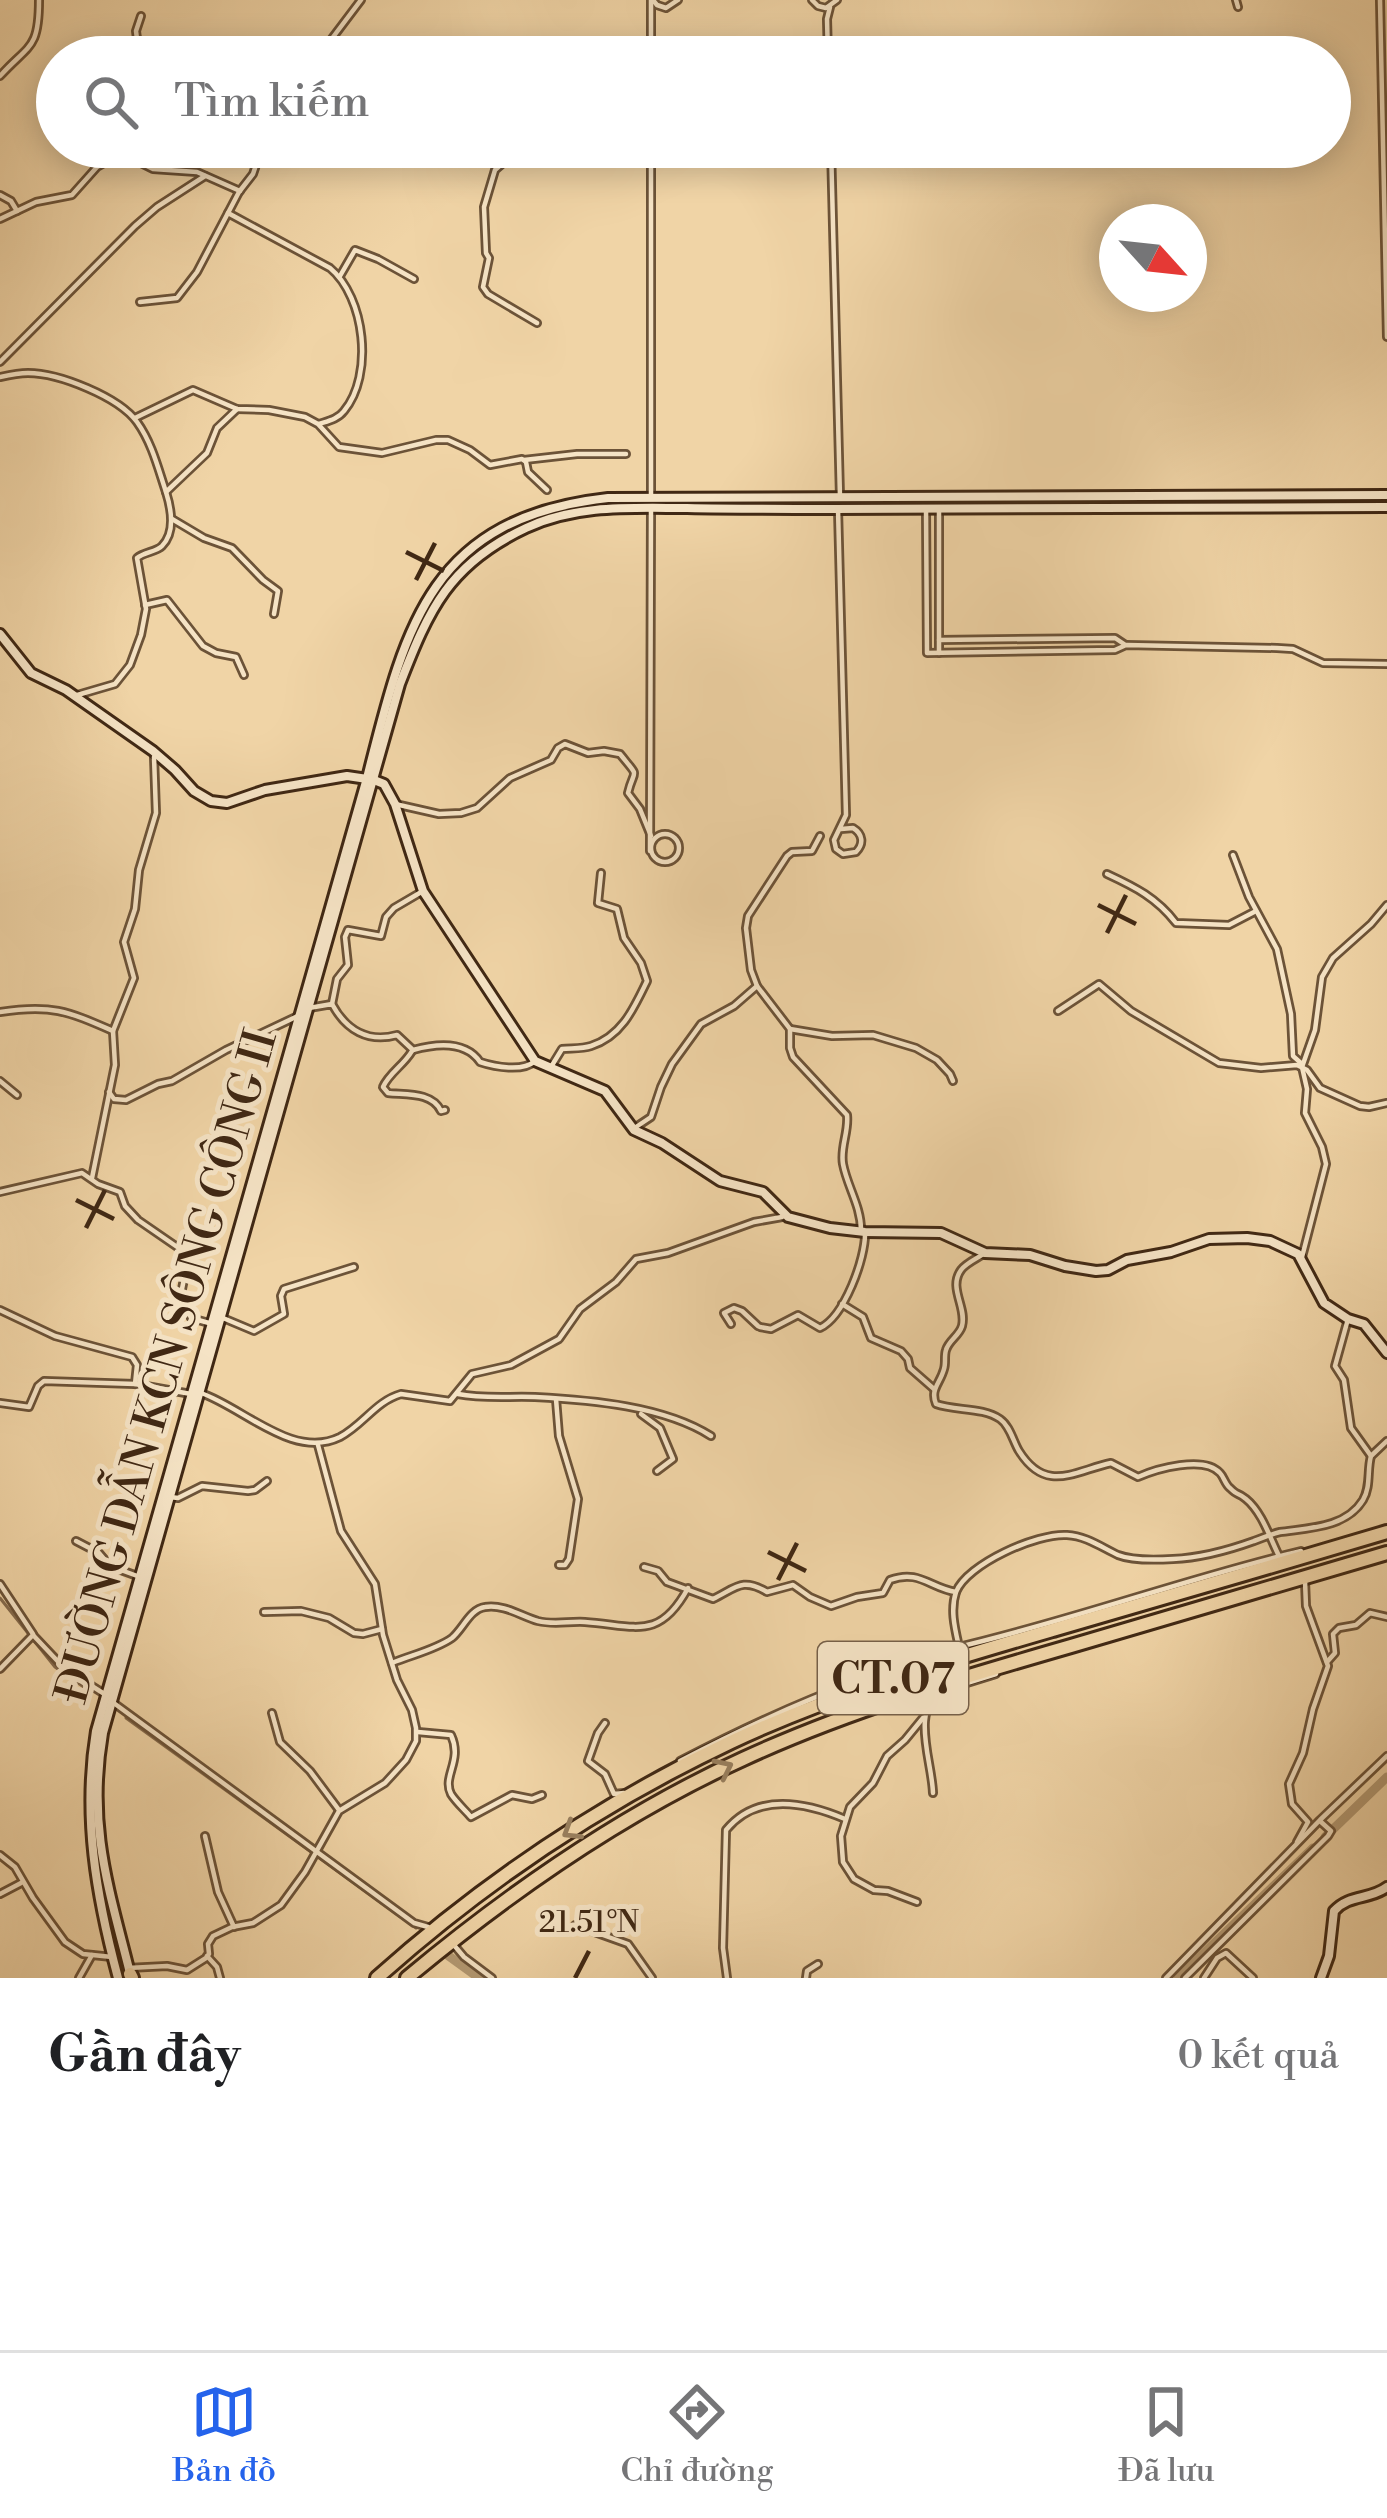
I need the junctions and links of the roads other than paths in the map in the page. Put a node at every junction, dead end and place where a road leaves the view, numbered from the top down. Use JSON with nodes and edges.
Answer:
{"nodes":[{"id":1,"x":39,"y":0,"type":"edge"},
{"id":2,"x":362,"y":0,"type":"edge"},
{"id":3,"x":652,"y":0,"type":"edge"},
{"id":4,"x":678,"y":0,"type":"edge"},
{"id":5,"x":812,"y":0,"type":"edge"},
{"id":6,"x":837,"y":0,"type":"edge"},
{"id":7,"x":1380,"y":0,"type":"edge"},
{"id":8,"x":830,"y":7,"type":"junction"},
{"id":9,"x":666,"y":8,"type":"junction"},
{"id":10,"x":821,"y":8,"type":"junction"},
{"id":11,"x":141,"y":16,"type":"dead end"},
{"id":12,"x":827,"y":19,"type":"junction"},
{"id":13,"x":651,"y":20,"type":"junction"},
{"id":14,"x":137,"y":36,"type":"edge"},
{"id":15,"x":334,"y":36,"type":"edge"},
{"id":16,"x":651,"y":36,"type":"edge"},
{"id":17,"x":827,"y":36,"type":"edge"},
{"id":18,"x":0,"y":76,"type":"edge"},
{"id":19,"x":96,"y":168,"type":"edge"},
{"id":20,"x":154,"y":168,"type":"edge"},
{"id":21,"x":256,"y":168,"type":"edge"},
{"id":22,"x":497,"y":168,"type":"edge"},
{"id":23,"x":651,"y":168,"type":"edge"},
{"id":24,"x":832,"y":168,"type":"edge"},
{"id":25,"x":205,"y":176,"type":"junction"},
{"id":26,"x":240,"y":191,"type":"junction"},
{"id":27,"x":0,"y":195,"type":"edge"},
{"id":28,"x":1386,"y":201,"type":"edge"},
{"id":29,"x":18,"y":212,"type":"junction"},
{"id":30,"x":228,"y":214,"type":"junction"},
{"id":31,"x":0,"y":219,"type":"edge"},
{"id":32,"x":340,"y":277,"type":"junction"},
{"id":33,"x":414,"y":279,"type":"dead end"},
{"id":34,"x":140,"y":302,"type":"dead end"},
{"id":35,"x":537,"y":323,"type":"dead end"},
{"id":36,"x":1387,"y":337,"type":"edge"},
{"id":37,"x":0,"y":362,"type":"edge"},
{"id":38,"x":0,"y":377,"type":"edge"},
{"id":39,"x":238,"y":409,"type":"junction"},
{"id":40,"x":134,"y":418,"type":"junction"},
{"id":41,"x":319,"y":424,"type":"junction"},
{"id":42,"x":626,"y":454,"type":"dead end"},
{"id":43,"x":524,"y":460,"type":"junction"},
{"id":44,"x":548,"y":490,"type":"dead end"},
{"id":45,"x":166,"y":492,"type":"junction"},
{"id":46,"x":1387,"y":495,"type":"edge"},
{"id":47,"x":840,"y":497,"type":"junction"},
{"id":48,"x":651,"y":503,"type":"junction"},
{"id":49,"x":1387,"y":507,"type":"edge"},
{"id":50,"x":838,"y":509,"type":"junction"},
{"id":51,"x":926,"y":509,"type":"junction"},
{"id":52,"x":938,"y":509,"type":"junction"},
{"id":53,"x":172,"y":518,"type":"junction"},
{"id":54,"x":145,"y":605,"type":"junction"},
{"id":55,"x":274,"y":614,"type":"dead end"},
{"id":56,"x":0,"y":634,"type":"edge"},
{"id":57,"x":939,"y":640,"type":"junction"},
{"id":58,"x":1126,"y":645,"type":"junction"},
{"id":59,"x":939,"y":652,"type":"junction"},
{"id":60,"x":1387,"y":664,"type":"edge"},
{"id":61,"x":244,"y":675,"type":"dead end"},
{"id":62,"x":74,"y":696,"type":"junction"},
{"id":63,"x":153,"y":751,"type":"junction"},
{"id":64,"x":370,"y":779,"type":"junction"},
{"id":65,"x":395,"y":804,"type":"junction"},
{"id":66,"x":846,"y":815,"type":"junction"},
{"id":67,"x":854,"y":828,"type":"junction"},
{"id":68,"x":841,"y":829,"type":"junction"},
{"id":69,"x":651,"y":833,"type":"junction"},
{"id":70,"x":663,"y":834,"type":"junction"},
{"id":71,"x":820,"y":836,"type":"dead end"},
{"id":72,"x":650,"y":851,"type":"junction"},
{"id":73,"x":1233,"y":855,"type":"dead end"},
{"id":74,"x":601,"y":873,"type":"dead end"},
{"id":75,"x":1107,"y":874,"type":"dead end"},
{"id":76,"x":423,"y":891,"type":"junction"},
{"id":77,"x":1387,"y":905,"type":"edge"},
{"id":78,"x":1256,"y":911,"type":"junction"},
{"id":79,"x":758,"y":986,"type":"junction"},
{"id":80,"x":332,"y":1004,"type":"junction"},
{"id":81,"x":309,"y":1008,"type":"junction"},
{"id":82,"x":1058,"y":1010,"type":"dead end"},
{"id":83,"x":0,"y":1012,"type":"edge"},
{"id":84,"x":300,"y":1015,"type":"junction"},
{"id":85,"x":790,"y":1029,"type":"junction"},
{"id":86,"x":113,"y":1031,"type":"junction"},
{"id":87,"x":412,"y":1050,"type":"junction"},
{"id":88,"x":535,"y":1061,"type":"junction"},
{"id":89,"x":1302,"y":1066,"type":"junction"},
{"id":90,"x":551,"y":1067,"type":"junction"},
{"id":91,"x":286,"y":1072,"type":"junction"},
{"id":92,"x":0,"y":1081,"type":"edge"},
{"id":93,"x":953,"y":1081,"type":"dead end"},
{"id":94,"x":109,"y":1092,"type":"junction"},
{"id":95,"x":17,"y":1095,"type":"dead end"},
{"id":96,"x":1387,"y":1102,"type":"edge"},
{"id":97,"x":445,"y":1110,"type":"dead end"},
{"id":98,"x":633,"y":1129,"type":"junction"},
{"id":99,"x":92,"y":1178,"type":"junction"},
{"id":100,"x":0,"y":1192,"type":"edge"},
{"id":101,"x":784,"y":1214,"type":"junction"},
{"id":102,"x":863,"y":1232,"type":"junction"},
{"id":103,"x":985,"y":1253,"type":"junction"},
{"id":104,"x":1301,"y":1258,"type":"junction"},
{"id":105,"x":354,"y":1267,"type":"dead end"},
{"id":106,"x":842,"y":1304,"type":"junction"},
{"id":107,"x":0,"y":1310,"type":"edge"},
{"id":108,"x":221,"y":1317,"type":"junction"},
{"id":109,"x":1348,"y":1318,"type":"junction"},
{"id":110,"x":210,"y":1323,"type":"junction"},
{"id":111,"x":731,"y":1324,"type":"dead end"},
{"id":112,"x":1387,"y":1353,"type":"edge"},
{"id":113,"x":135,"y":1384,"type":"junction"},
{"id":114,"x":934,"y":1389,"type":"junction"},
{"id":115,"x":196,"y":1394,"type":"junction"},
{"id":116,"x":458,"y":1394,"type":"junction"},
{"id":117,"x":556,"y":1399,"type":"junction"},
{"id":118,"x":0,"y":1403,"type":"edge"},
{"id":119,"x":633,"y":1409,"type":"junction"},
{"id":120,"x":712,"y":1436,"type":"dead end"},
{"id":121,"x":1387,"y":1442,"type":"edge"},
{"id":122,"x":318,"y":1445,"type":"junction"},
{"id":123,"x":1371,"y":1456,"type":"junction"},
{"id":124,"x":658,"y":1471,"type":"dead end"},
{"id":125,"x":173,"y":1476,"type":"junction"},
{"id":126,"x":267,"y":1481,"type":"dead end"},
{"id":127,"x":170,"y":1497,"type":"junction"},
{"id":128,"x":1387,"y":1529,"type":"edge"},
{"id":129,"x":1269,"y":1535,"type":"junction"},
{"id":130,"x":76,"y":1541,"type":"dead end"},
{"id":131,"x":1279,"y":1556,"type":"junction"},
{"id":132,"x":1387,"y":1556,"type":"edge"},
{"id":133,"x":559,"y":1564,"type":"dead end"},
{"id":134,"x":644,"y":1567,"type":"dead end"},
{"id":135,"x":140,"y":1577,"type":"junction"},
{"id":136,"x":1305,"y":1580,"type":"junction"},
{"id":137,"x":0,"y":1584,"type":"edge"},
{"id":138,"x":688,"y":1588,"type":"junction"},
{"id":139,"x":956,"y":1592,"type":"junction"},
{"id":140,"x":264,"y":1612,"type":"dead end"},
{"id":141,"x":1387,"y":1617,"type":"edge"},
{"id":142,"x":382,"y":1629,"type":"junction"},
{"id":143,"x":30,"y":1637,"type":"junction"},
{"id":144,"x":959,"y":1647,"type":"junction"},
{"id":145,"x":1328,"y":1662,"type":"junction"},
{"id":146,"x":392,"y":1663,"type":"junction"},
{"id":147,"x":0,"y":1669,"type":"edge"},
{"id":148,"x":108,"y":1698,"type":"junction"},
{"id":149,"x":272,"y":1713,"type":"dead end"},
{"id":150,"x":923,"y":1718,"type":"junction"},
{"id":151,"x":605,"y":1723,"type":"dead end"},
{"id":152,"x":417,"y":1732,"type":"junction"},
{"id":153,"x":1387,"y":1756,"type":"edge"},
{"id":154,"x":933,"y":1793,"type":"dead end"},
{"id":155,"x":542,"y":1795,"type":"dead end"},
{"id":156,"x":92,"y":1810,"type":"junction"},
{"id":157,"x":339,"y":1811,"type":"junction"},
{"id":158,"x":844,"y":1819,"type":"junction"},
{"id":159,"x":1320,"y":1821,"type":"junction"},
{"id":160,"x":205,"y":1836,"type":"dead end"},
{"id":161,"x":1297,"y":1845,"type":"junction"},
{"id":162,"x":317,"y":1851,"type":"junction"},
{"id":163,"x":0,"y":1855,"type":"edge"},
{"id":164,"x":23,"y":1882,"type":"junction"},
{"id":165,"x":1387,"y":1887,"type":"edge"},
{"id":166,"x":0,"y":1894,"type":"edge"},
{"id":167,"x":916,"y":1902,"type":"dead end"},
{"id":168,"x":436,"y":1924,"type":"junction"},
{"id":169,"x":575,"y":1925,"type":"dead end"},
{"id":170,"x":234,"y":1927,"type":"junction"},
{"id":171,"x":453,"y":1944,"type":"dead end"},
{"id":172,"x":92,"y":1955,"type":"junction"},
{"id":173,"x":207,"y":1956,"type":"junction"},
{"id":174,"x":112,"y":1957,"type":"junction"},
{"id":175,"x":818,"y":1964,"type":"dead end"},
{"id":176,"x":128,"y":1975,"type":"edge"},
{"id":177,"x":79,"y":1978,"type":"edge"},
{"id":178,"x":220,"y":1978,"type":"edge"},
{"id":179,"x":366,"y":1978,"type":"edge"},
{"id":180,"x":377,"y":1978,"type":"edge"},
{"id":181,"x":410,"y":1978,"type":"edge"},
{"id":182,"x":492,"y":1978,"type":"edge"},
{"id":183,"x":652,"y":1978,"type":"edge"},
{"id":184,"x":727,"y":1978,"type":"edge"},
{"id":185,"x":806,"y":1978,"type":"edge"},
{"id":186,"x":1166,"y":1978,"type":"edge"},
{"id":187,"x":1185,"y":1978,"type":"edge"},
{"id":188,"x":1204,"y":1978,"type":"edge"},
{"id":189,"x":1253,"y":1978,"type":"edge"},
{"id":190,"x":1321,"y":1978,"type":"edge"}],
"edges":[{"from":1,"to":18,"type":"street"},
{"from":2,"to":15,"type":"street"},
{"from":3,"to":9,"type":"street"},
{"from":3,"to":13,"type":"street"},
{"from":4,"to":9,"type":"street"},
{"from":5,"to":10,"type":"street"},
{"from":6,"to":8,"type":"street"},
{"from":7,"to":28,"type":"street"},
{"from":8,"to":10,"type":"street"},
{"from":8,"to":12,"type":"street"},
{"from":9,"to":13,"type":"street"},
{"from":10,"to":12,"type":"street"},
{"from":11,"to":14,"type":"street"},
{"from":12,"to":17,"type":"street"},
{"from":13,"to":16,"type":"street"},
{"from":19,"to":29,"type":"street"},
{"from":20,"to":25,"type":"street"},
{"from":21,"to":26,"type":"street"},
{"from":22,"to":35,"type":"street"},
{"from":23,"to":48,"type":"street"},
{"from":24,"to":47,"type":"street"},
{"from":25,"to":26,"type":"street"},
{"from":25,"to":37,"type":"street"},
{"from":26,"to":30,"type":"street"},
{"from":27,"to":29,"type":"street"},
{"from":28,"to":36,"type":"street"},
{"from":29,"to":31,"type":"street"},
{"from":30,"to":32,"type":"street"},
{"from":30,"to":34,"type":"street"},
{"from":32,"to":33,"type":"street"},
{"from":32,"to":41,"type":"street"},
{"from":38,"to":40,"type":"street"},
{"from":39,"to":40,"type":"street"},
{"from":39,"to":41,"type":"street"},
{"from":39,"to":45,"type":"street"},
{"from":40,"to":45,"type":"street"},
{"from":41,"to":43,"type":"street"},
{"from":42,"to":43,"type":"street"},
{"from":43,"to":44,"type":"street"},
{"from":45,"to":53,"type":"street"},
{"from":46,"to":47,"type":"street"},
{"from":47,"to":48,"type":"street"},
{"from":48,"to":50,"type":"street"},
{"from":48,"to":64,"type":"street"},
{"from":48,"to":69,"type":"street"},
{"from":49,"to":52,"type":"street"},
{"from":50,"to":51,"type":"street"},
{"from":50,"to":66,"type":"street"},
{"from":51,"to":52,"type":"street"},
{"from":51,"to":59,"type":"street"},
{"from":52,"to":57,"type":"street"},
{"from":53,"to":54,"type":"street"},
{"from":53,"to":55,"type":"street"},
{"from":54,"to":61,"type":"street"},
{"from":54,"to":62,"type":"street"},
{"from":56,"to":62,"type":"street"},
{"from":57,"to":58,"type":"street"},
{"from":57,"to":59,"type":"street"},
{"from":58,"to":59,"type":"street"},
{"from":58,"to":60,"type":"street"},
{"from":62,"to":63,"type":"street"},
{"from":63,"to":64,"type":"street"},
{"from":63,"to":86,"type":"street"},
{"from":64,"to":65,"type":"street"},
{"from":64,"to":81,"type":"street","name":"ĐƯỜNG DẪN KCN SÔNG CÔNG II"},
{"from":64,"to":84,"type":"street","name":"ĐƯỜNG DẪN KCN SÔNG CÔNG II"},
{"from":65,"to":69,"type":"street"},
{"from":65,"to":76,"type":"street"},
{"from":66,"to":67,"type":"street"},
{"from":66,"to":68,"type":"street"},
{"from":67,"to":68,"type":"street"},
{"from":67,"to":68,"type":"street"},
{"from":69,"to":70,"type":"street"},
{"from":69,"to":72,"type":"street"},
{"from":70,"to":72,"type":"street"},
{"from":70,"to":72,"type":"street"},
{"from":71,"to":79,"type":"street"},
{"from":73,"to":78,"type":"street"},
{"from":74,"to":90,"type":"street"},
{"from":75,"to":78,"type":"street"},
{"from":76,"to":80,"type":"street"},
{"from":76,"to":88,"type":"street"},
{"from":77,"to":89,"type":"street"},
{"from":78,"to":89,"type":"street"},
{"from":79,"to":85,"type":"street"},
{"from":79,"to":98,"type":"street"},
{"from":80,"to":81,"type":"street"},
{"from":80,"to":87,"type":"street"},
{"from":81,"to":91,"type":"street","name":"ĐƯỜNG DẪN KCN SÔNG CÔNG II"},
{"from":82,"to":89,"type":"street"},
{"from":83,"to":86,"type":"street"},
{"from":84,"to":91,"type":"street","name":"ĐƯỜNG DẪN KCN SÔNG CÔNG II"},
{"from":84,"to":94,"type":"street"},
{"from":85,"to":93,"type":"street"},
{"from":85,"to":102,"type":"street"},
{"from":86,"to":94,"type":"street"},
{"from":87,"to":88,"type":"street"},
{"from":87,"to":97,"type":"street"},
{"from":88,"to":90,"type":"street"},
{"from":89,"to":96,"type":"street"},
{"from":89,"to":104,"type":"street"},
{"from":90,"to":98,"type":"street"},
{"from":91,"to":108,"type":"street","name":"ĐƯỜNG DẪN KCN SÔNG CÔNG II"},
{"from":91,"to":110,"type":"street","name":"ĐƯỜNG DẪN KCN SÔNG CÔNG II"},
{"from":92,"to":95,"type":"street"},
{"from":94,"to":99,"type":"street"},
{"from":98,"to":101,"type":"street"},
{"from":99,"to":100,"type":"street"},
{"from":99,"to":110,"type":"street"},
{"from":101,"to":102,"type":"street"},
{"from":101,"to":116,"type":"street"},
{"from":102,"to":103,"type":"street"},
{"from":102,"to":106,"type":"street"},
{"from":103,"to":104,"type":"street"},
{"from":103,"to":114,"type":"street"},
{"from":104,"to":109,"type":"street"},
{"from":105,"to":108,"type":"street"},
{"from":106,"to":111,"type":"street"},
{"from":106,"to":114,"type":"street"},
{"from":107,"to":113,"type":"street"},
{"from":108,"to":115,"type":"street","name":"ĐƯỜNG DẪN KCN SÔNG CÔNG II"},
{"from":109,"to":112,"type":"street"},
{"from":109,"to":123,"type":"street"},
{"from":110,"to":115,"type":"street","name":"ĐƯỜNG DẪN KCN SÔNG CÔNG II"},
{"from":113,"to":115,"type":"street"},
{"from":113,"to":118,"type":"street"},
{"from":114,"to":129,"type":"street"},
{"from":115,"to":122,"type":"street"},
{"from":115,"to":125,"type":"street","name":"ĐƯỜNG DẪN KCN SÔNG CÔNG II"},
{"from":116,"to":117,"type":"street"},
{"from":116,"to":122,"type":"street"},
{"from":117,"to":119,"type":"street"},
{"from":117,"to":133,"type":"street"},
{"from":119,"to":120,"type":"street"},
{"from":119,"to":124,"type":"street"},
{"from":121,"to":123,"type":"street"},
{"from":122,"to":142,"type":"street"},
{"from":123,"to":129,"type":"street"},
{"from":125,"to":127,"type":"street","name":"ĐƯỜNG DẪN KCN SÔNG CÔNG II"},
{"from":125,"to":135,"type":"street","name":"ĐƯỜNG DẪN KCN SÔNG CÔNG II"},
{"from":126,"to":127,"type":"street"},
{"from":127,"to":148,"type":"street","name":"ĐƯỜNG DẪN KCN SÔNG CÔNG II"},
{"from":128,"to":131,"type":"street"},
{"from":128,"to":168,"type":"highway","number":"CT.07","one_way":true},
{"from":129,"to":131,"type":"street"},
{"from":129,"to":139,"type":"street"},
{"from":130,"to":135,"type":"street"},
{"from":131,"to":144,"type":"street"},
{"from":132,"to":136,"type":"street"},
{"from":181,"to":132,"type":"highway","number":"CT.07","one_way":true},
{"from":134,"to":138,"type":"street"},
{"from":135,"to":148,"type":"street","name":"ĐƯỜNG DẪN KCN SÔNG CÔNG II"},
{"from":136,"to":145,"type":"street"},
{"from":136,"to":150,"type":"street"},
{"from":137,"to":143,"type":"street"},
{"from":138,"to":139,"type":"street"},
{"from":138,"to":146,"type":"street"},
{"from":139,"to":144,"type":"street"},
{"from":140,"to":142,"type":"street"},
{"from":141,"to":145,"type":"street"},
{"from":142,"to":146,"type":"street"},
{"from":143,"to":147,"type":"street"},
{"from":143,"to":148,"type":"street"},
{"from":144,"to":151,"type":"street"},
{"from":145,"to":161,"type":"street"},
{"from":146,"to":152,"type":"street"},
{"from":148,"to":156,"type":"street","name":"ĐƯỜNG DẪN KCN SÔNG CÔNG II"},
{"from":148,"to":162,"type":"street"},
{"from":149,"to":157,"type":"street"},
{"from":150,"to":154,"type":"street"},
{"from":150,"to":158,"type":"street"},
{"from":152,"to":155,"type":"street"},
{"from":152,"to":157,"type":"street"},
{"from":153,"to":159,"type":"street"},
{"from":156,"to":174,"type":"street","name":"ĐƯỜNG DẪN KCN SÔNG CÔNG II"},
{"from":156,"to":176,"type":"street","name":"ĐƯỜNG DẪN KCN SÔNG CÔNG II"},
{"from":157,"to":162,"type":"street"},
{"from":158,"to":167,"type":"street"},
{"from":158,"to":184,"type":"street"},
{"from":159,"to":161,"type":"street"},
{"from":159,"to":187,"type":"street"},
{"from":160,"to":170,"type":"street"},
{"from":161,"to":186,"type":"street"},
{"from":162,"to":168,"type":"street"},
{"from":162,"to":170,"type":"street"},
{"from":163,"to":164,"type":"street"},
{"from":164,"to":166,"type":"street"},
{"from":164,"to":172,"type":"street"},
{"from":165,"to":190,"type":"street"},
{"from":168,"to":179,"type":"highway"},
{"from":168,"to":180,"type":"highway","number":"CT.07"},
{"from":169,"to":183,"type":"street"},
{"from":170,"to":173,"type":"street"},
{"from":171,"to":182,"type":"street"},
{"from":172,"to":174,"type":"street"},
{"from":172,"to":177,"type":"street"},
{"from":173,"to":176,"type":"street"},
{"from":173,"to":178,"type":"street"},
{"from":174,"to":176,"type":"street","name":"ĐƯỜNG DẪN KCN SÔNG CÔNG II"},
{"from":175,"to":185,"type":"street"},
{"from":188,"to":189,"type":"street"}]}
